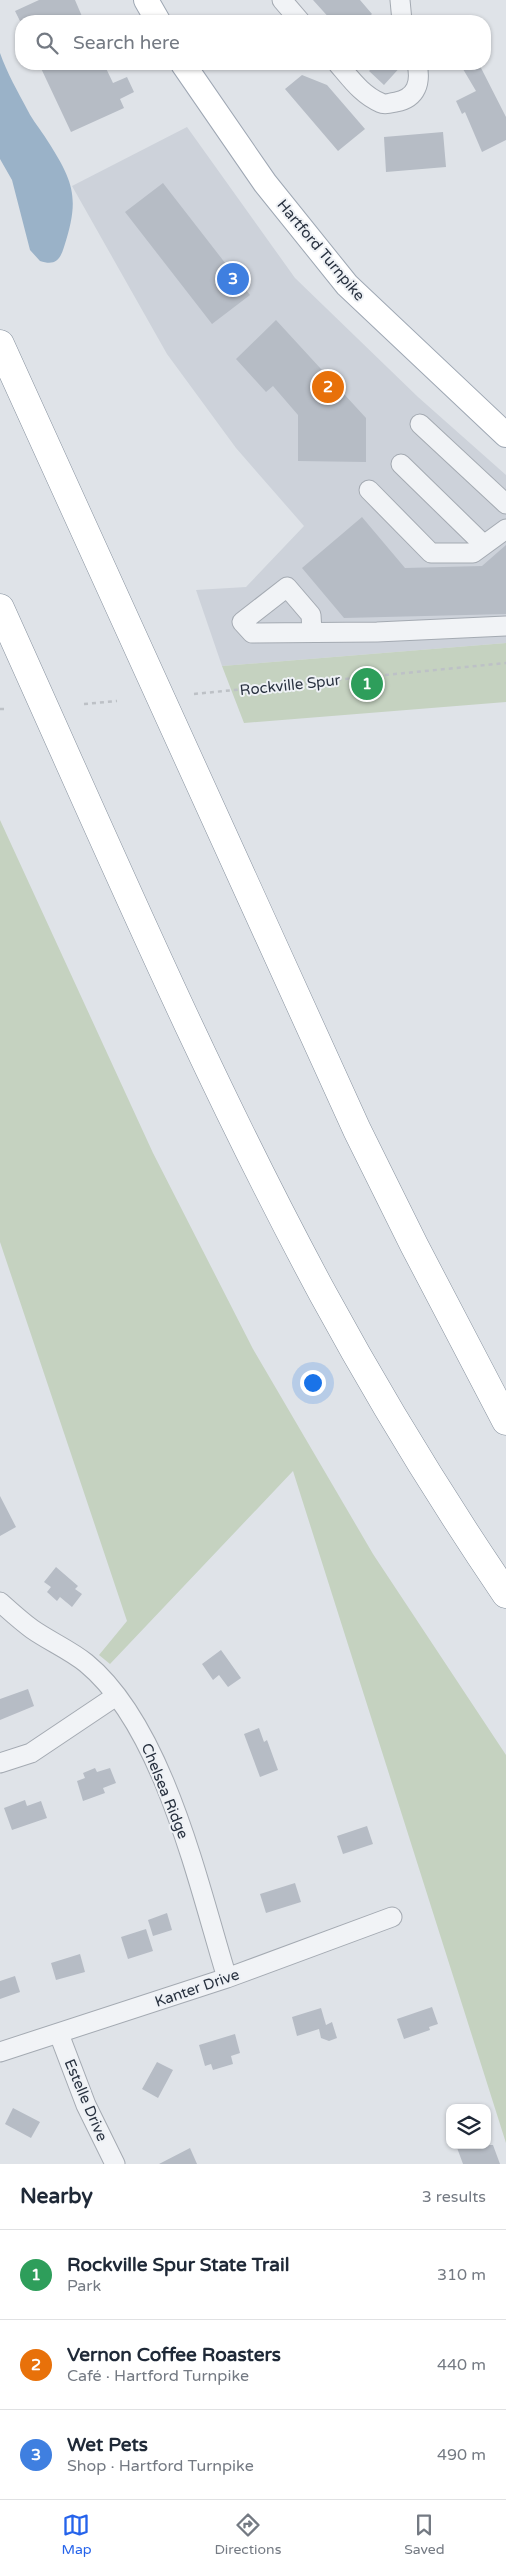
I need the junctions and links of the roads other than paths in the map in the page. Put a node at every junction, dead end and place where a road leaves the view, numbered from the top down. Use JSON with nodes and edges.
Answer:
{"nodes":[{"id":1,"x":146,"y":0,"type":"edge"},
{"id":2,"x":282,"y":0,"type":"edge"},
{"id":3,"x":400,"y":0,"type":"edge"},
{"id":4,"x":155,"y":15,"type":"edge"},
{"id":5,"x":295,"y":15,"type":"edge"},
{"id":6,"x":401,"y":15,"type":"edge"},
{"id":7,"x":187,"y":70,"type":"edge"},
{"id":8,"x":343,"y":70,"type":"edge"},
{"id":9,"x":417,"y":70,"type":"edge"},
{"id":10,"x":0,"y":344,"type":"edge"},
{"id":11,"x":420,"y":424,"type":"dead end"},
{"id":12,"x":506,"y":435,"type":"edge"},
{"id":13,"x":401,"y":464,"type":"dead end"},
{"id":14,"x":369,"y":490,"type":"dead end"},
{"id":15,"x":506,"y":504,"type":"edge"},
{"id":16,"x":506,"y":529,"type":"edge"},
{"id":17,"x":484,"y":545,"type":"junction"},
{"id":18,"x":0,"y":608,"type":"edge"},
{"id":19,"x":506,"y":626,"type":"edge"},
{"id":20,"x":312,"y":632,"type":"dead end"},
{"id":21,"x":506,"y":1421,"type":"edge"},
{"id":22,"x":506,"y":1594,"type":"edge"},
{"id":23,"x":0,"y":1602,"type":"edge"},
{"id":24,"x":116,"y":1696,"type":"junction"},
{"id":25,"x":0,"y":1763,"type":"edge"},
{"id":26,"x":392,"y":1917,"type":"dead end"},
{"id":27,"x":227,"y":1978,"type":"junction"},
{"id":28,"x":59,"y":2034,"type":"junction"},
{"id":29,"x":0,"y":2052,"type":"edge"},
{"id":30,"x":115,"y":2164,"type":"edge"}],
"edges":[{"from":1,"to":4,"type":"main road"},
{"from":2,"to":5,"type":"street"},
{"from":3,"to":6,"type":"street"},
{"from":7,"to":12,"type":"main road","name":"Hartford Turnpike"},
{"from":8,"to":9,"type":"street"},
{"from":10,"to":21,"type":"highway"},
{"from":11,"to":15,"type":"street"},
{"from":13,"to":17,"type":"street"},
{"from":14,"to":17,"type":"street"},
{"from":16,"to":17,"type":"street"},
{"from":18,"to":22,"type":"highway"},
{"from":19,"to":20,"type":"street"},
{"from":23,"to":24,"type":"street","name":"Chelsea Ridge"},
{"from":24,"to":25,"type":"street"},
{"from":24,"to":27,"type":"street","name":"Chelsea Ridge"},
{"from":26,"to":27,"type":"street","name":"Kanter Drive"},
{"from":27,"to":28,"type":"street","name":"Kanter Drive"},
{"from":28,"to":29,"type":"street","name":"Kanter Drive"},
{"from":28,"to":30,"type":"street","name":"Estelle Drive"}]}
